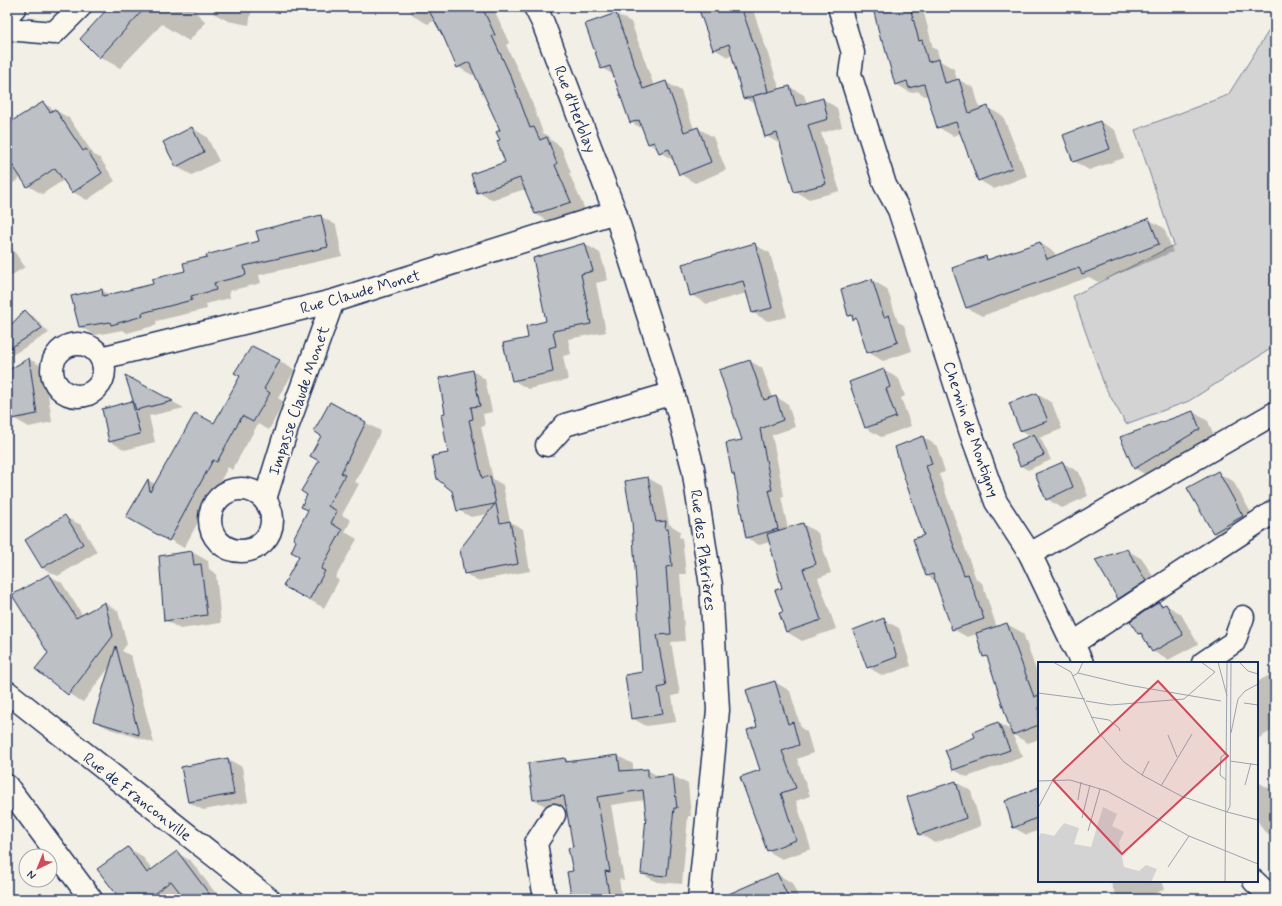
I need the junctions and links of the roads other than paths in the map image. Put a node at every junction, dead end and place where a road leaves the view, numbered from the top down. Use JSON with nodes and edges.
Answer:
{"nodes":[{"id":1,"x":15,"y":7,"type":"edge"},
{"id":2,"x":80,"y":7,"type":"edge"},
{"id":3,"x":535,"y":7,"type":"edge"},
{"id":4,"x":839,"y":7,"type":"edge"},
{"id":5,"x":7,"y":16,"type":"edge"},
{"id":6,"x":7,"y":28,"type":"edge"},
{"id":7,"x":615,"y":212,"type":"junction"},
{"id":8,"x":333,"y":301,"type":"junction"},
{"id":9,"x":102,"y":358,"type":"dead end"},
{"id":10,"x":673,"y":393,"type":"junction"},
{"id":11,"x":1275,"y":413,"type":"edge"},
{"id":12,"x":547,"y":445,"type":"dead end"},
{"id":13,"x":265,"y":499,"type":"dead end"},
{"id":14,"x":1275,"y":511,"type":"edge"},
{"id":15,"x":1030,"y":554,"type":"junction"},
{"id":16,"x":1243,"y":617,"type":"dead end"},
{"id":17,"x":1077,"y":654,"type":"edge"},
{"id":18,"x":1204,"y":662,"type":"edge"},
{"id":19,"x":7,"y":692,"type":"edge"},
{"id":20,"x":7,"y":786,"type":"edge"},
{"id":21,"x":554,"y":815,"type":"dead end"},
{"id":22,"x":1255,"y":882,"type":"edge"},
{"id":23,"x":91,"y":899,"type":"edge"},
{"id":24,"x":269,"y":899,"type":"edge"},
{"id":25,"x":545,"y":899,"type":"edge"},
{"id":26,"x":699,"y":899,"type":"edge"},
{"id":27,"x":1273,"y":899,"type":"edge"}],
"edges":[{"from":1,"to":5,"type":"street"},
{"from":2,"to":6,"type":"street"},
{"from":3,"to":7,"type":"street","name":"Rue d'Herblay"},
{"from":4,"to":15,"type":"street","name":"Chemin de Montigny"},
{"from":7,"to":8,"type":"street","name":"Rue Claude Monet"},
{"from":7,"to":10,"type":"street","name":"Rue des Platrières"},
{"from":8,"to":9,"type":"street","name":"Rue Claude Monet"},
{"from":8,"to":13,"type":"street","name":"Impasse Claude Monet"},
{"from":10,"to":12,"type":"street"},
{"from":10,"to":26,"type":"street","name":"Rue des Platrières"},
{"from":11,"to":15,"type":"street"},
{"from":14,"to":17,"type":"street"},
{"from":15,"to":17,"type":"street","name":"Chemin de Montigny"},
{"from":16,"to":18,"type":"street"},
{"from":19,"to":24,"type":"street","name":"Rue de Franconville"},
{"from":20,"to":23,"type":"street"},
{"from":21,"to":25,"type":"street"},
{"from":22,"to":27,"type":"street"}]}
